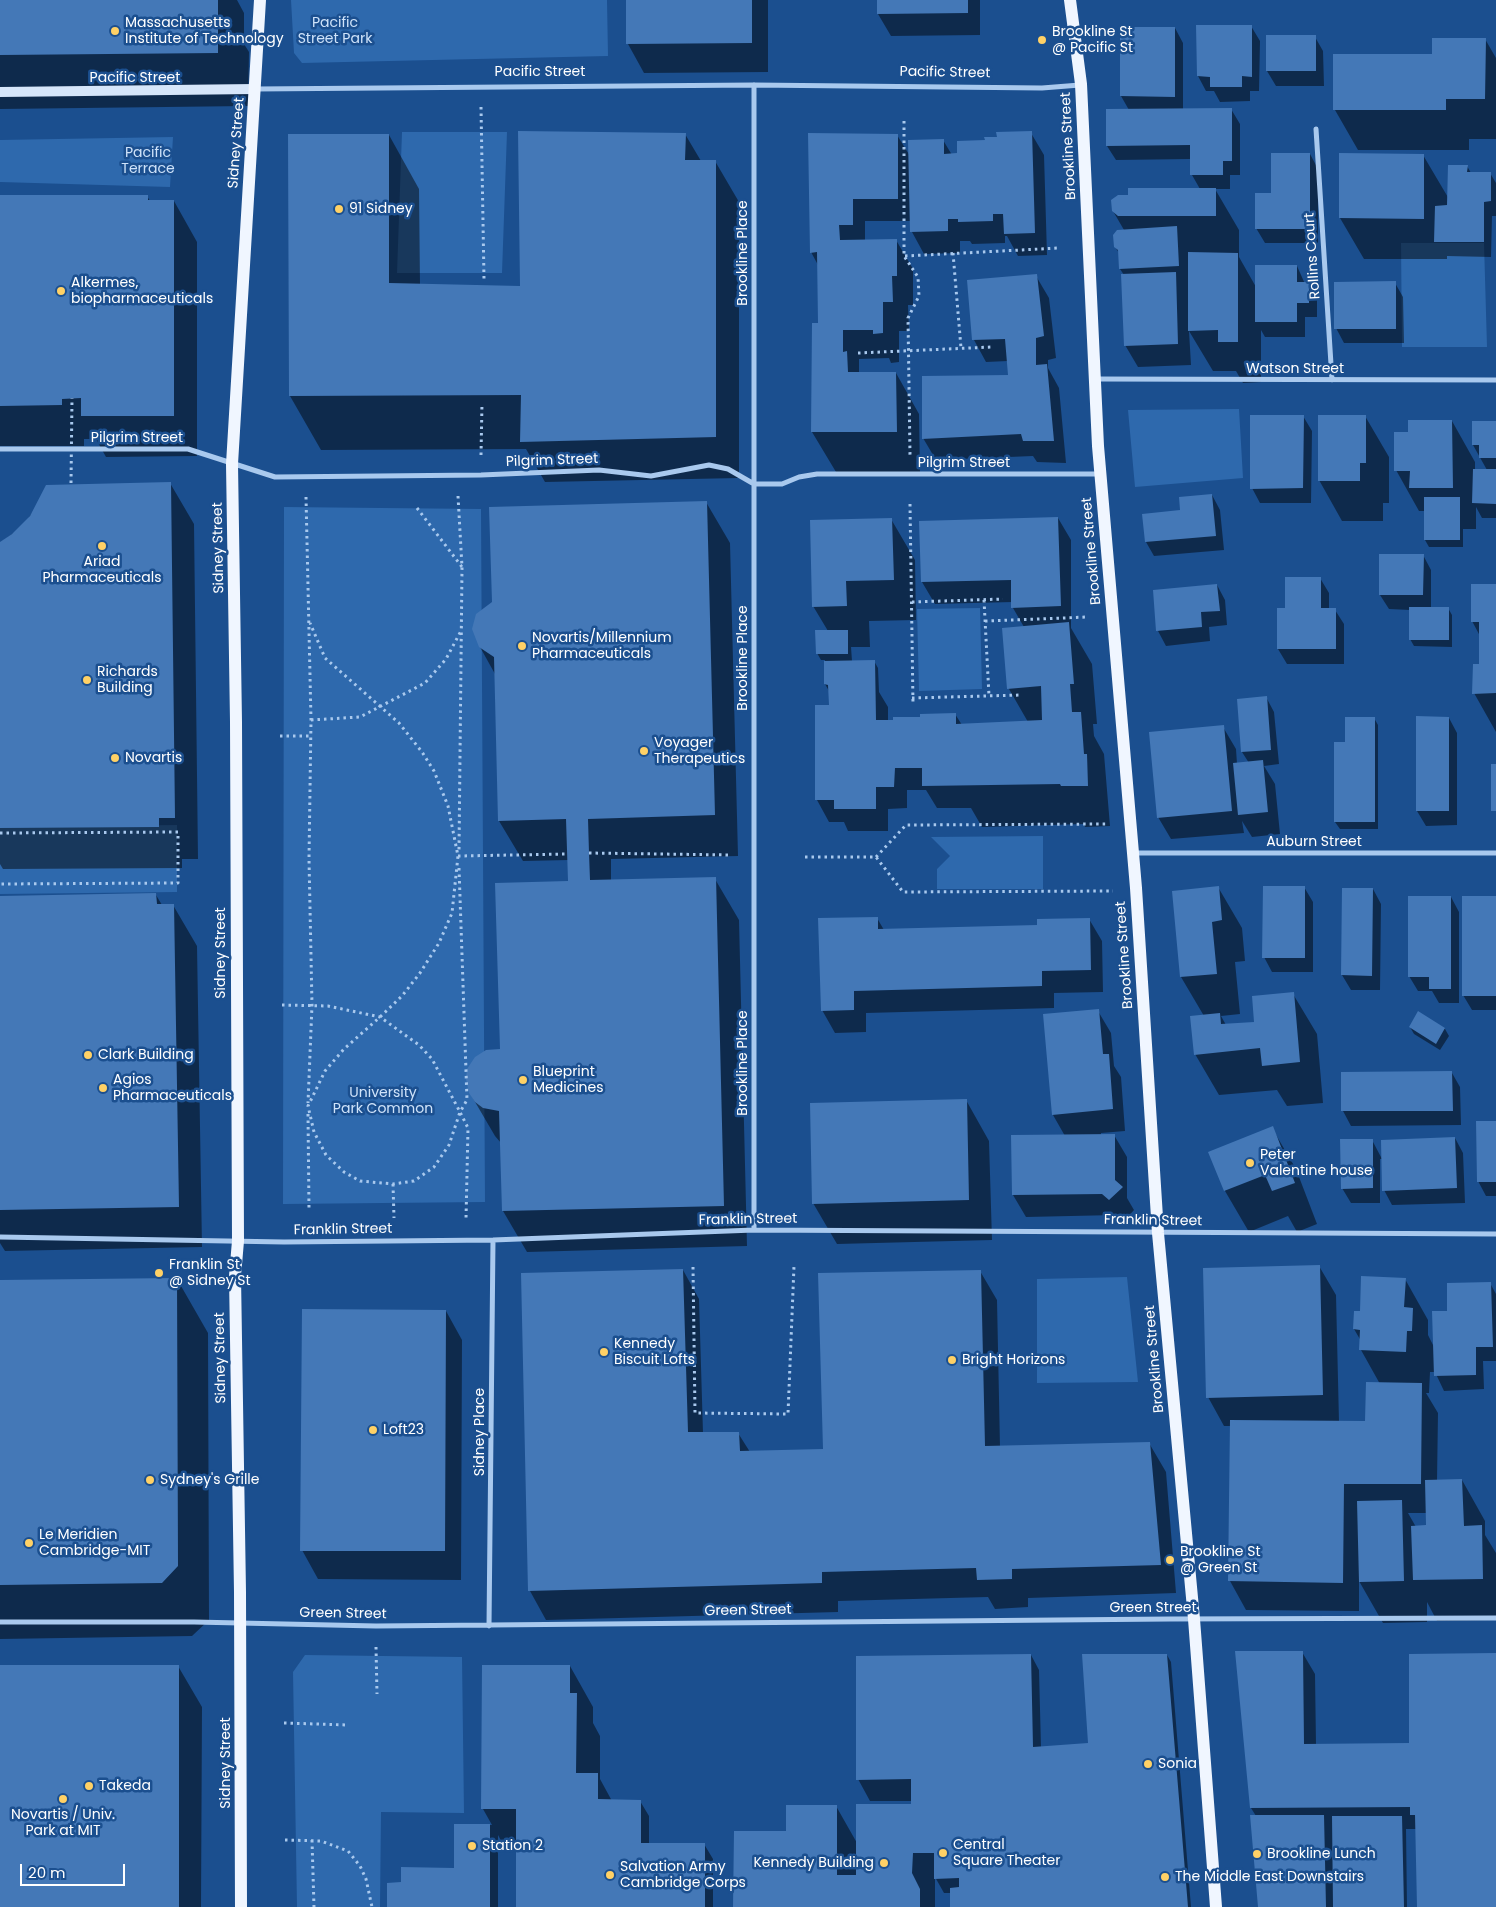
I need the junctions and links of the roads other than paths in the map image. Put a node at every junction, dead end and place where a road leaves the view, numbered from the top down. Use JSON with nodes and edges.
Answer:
{"nodes":[{"id":1,"x":260,"y":0,"type":"edge"},
{"id":2,"x":1070,"y":0,"type":"edge"},
{"id":3,"x":1080,"y":84,"type":"junction"},
{"id":4,"x":754,"y":85,"type":"junction"},
{"id":5,"x":256,"y":89,"type":"junction"},
{"id":6,"x":0,"y":92,"type":"edge"},
{"id":7,"x":1316,"y":129,"type":"dead end"},
{"id":8,"x":1095,"y":378,"type":"junction"},
{"id":9,"x":1332,"y":380,"type":"junction"},
{"id":10,"x":1496,"y":380,"type":"edge"},
{"id":11,"x":0,"y":449,"type":"edge"},
{"id":12,"x":232,"y":464,"type":"junction"},
{"id":13,"x":1100,"y":474,"type":"junction"},
{"id":14,"x":754,"y":484,"type":"junction"},
{"id":15,"x":1132,"y":853,"type":"junction"},
{"id":16,"x":1496,"y":853,"type":"edge"},
{"id":17,"x":754,"y":1230,"type":"junction"},
{"id":18,"x":1158,"y":1233,"type":"junction"},
{"id":19,"x":1496,"y":1234,"type":"edge"},
{"id":20,"x":0,"y":1237,"type":"edge"},
{"id":21,"x":493,"y":1240,"type":"junction"},
{"id":22,"x":238,"y":1241,"type":"junction"},
{"id":23,"x":1496,"y":1618,"type":"edge"},
{"id":24,"x":1194,"y":1619,"type":"junction"},
{"id":25,"x":0,"y":1622,"type":"edge"},
{"id":26,"x":240,"y":1624,"type":"junction"},
{"id":27,"x":490,"y":1626,"type":"junction"},
{"id":28,"x":241,"y":1907,"type":"edge"},
{"id":29,"x":1216,"y":1907,"type":"edge"}],
"edges":[{"from":1,"to":5,"type":"main road","name":"Sidney Street"},
{"from":2,"to":3,"type":"main road","name":"Brookline Street"},
{"from":3,"to":4,"type":"street","name":"Pacific Street"},
{"from":3,"to":8,"type":"main road","name":"Brookline Street"},
{"from":4,"to":5,"type":"street","name":"Pacific Street"},
{"from":4,"to":14,"type":"street","name":"Brookline Place"},
{"from":5,"to":6,"type":"street","name":"Pacific Street"},
{"from":5,"to":12,"type":"main road","name":"Sidney Street"},
{"from":7,"to":9,"type":"street","name":"Rollins Court"},
{"from":8,"to":9,"type":"street","name":"Watson Street"},
{"from":8,"to":13,"type":"main road","name":"Brookline Street"},
{"from":9,"to":10,"type":"street","name":"Watson Street"},
{"from":11,"to":12,"type":"street","name":"Pilgrim Street"},
{"from":12,"to":14,"type":"street","name":"Pilgrim Street"},
{"from":12,"to":22,"type":"main road","name":"Sidney Street"},
{"from":13,"to":14,"type":"street","name":"Pilgrim Street"},
{"from":13,"to":15,"type":"main road","name":"Brookline Street"},
{"from":14,"to":17,"type":"street","name":"Brookline Place"},
{"from":15,"to":16,"type":"street","name":"Auburn Street"},
{"from":15,"to":18,"type":"main road","name":"Brookline Street"},
{"from":17,"to":18,"type":"street","name":"Franklin Street"},
{"from":17,"to":21,"type":"street","name":"Franklin Street"},
{"from":18,"to":19,"type":"street","name":"Franklin Street"},
{"from":18,"to":24,"type":"main road","name":"Brookline Street"},
{"from":20,"to":22,"type":"street","name":"Franklin Street"},
{"from":21,"to":22,"type":"street","name":"Franklin Street"},
{"from":21,"to":27,"type":"street","name":"Sidney Place"},
{"from":22,"to":26,"type":"main road","name":"Sidney Street"},
{"from":23,"to":24,"type":"street","name":"Green Street"},
{"from":24,"to":27,"type":"street","name":"Green Street"},
{"from":24,"to":29,"type":"main road","name":"Brookline Street"},
{"from":25,"to":26,"type":"street","name":"Green Street"},
{"from":26,"to":27,"type":"street","name":"Green Street"},
{"from":26,"to":28,"type":"main road","name":"Sidney Street"}]}
